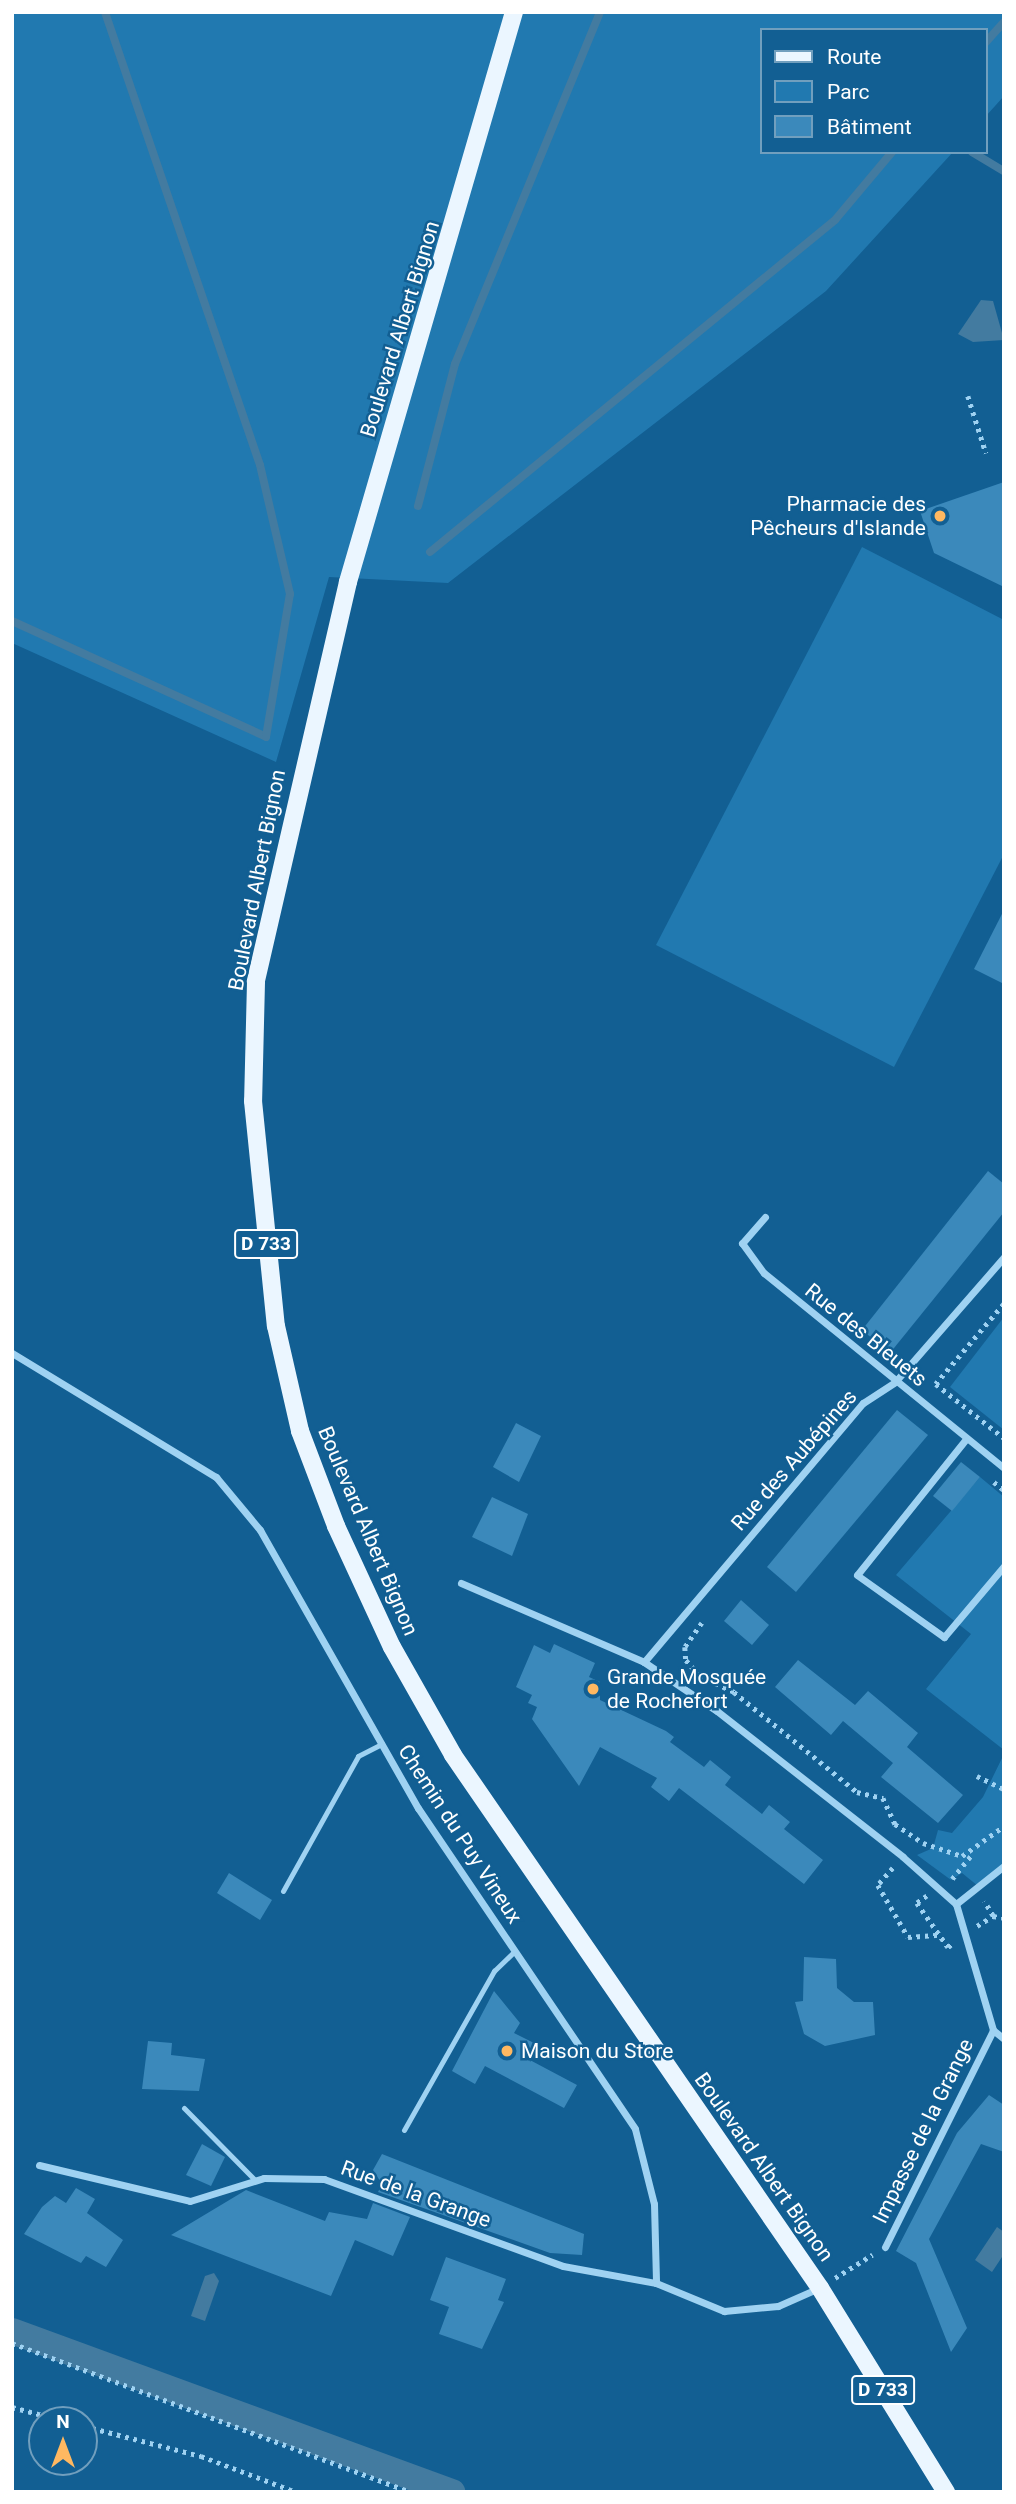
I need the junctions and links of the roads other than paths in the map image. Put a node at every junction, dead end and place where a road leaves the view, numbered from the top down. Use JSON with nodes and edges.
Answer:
{"nodes":[{"id":1,"x":514,"y":12,"type":"edge"},
{"id":2,"x":526,"y":12,"type":"edge"},
{"id":3,"x":498,"y":81,"type":"junction"},
{"id":4,"x":765,"y":1217,"type":"dead end"},
{"id":5,"x":1004,"y":1257,"type":"edge"},
{"id":6,"x":12,"y":1353,"type":"edge"},
{"id":7,"x":895,"y":1382,"type":"junction"},
{"id":8,"x":966,"y":1438,"type":"junction"},
{"id":9,"x":1004,"y":1468,"type":"edge"},
{"id":10,"x":1004,"y":1566,"type":"edge"},
{"id":11,"x":461,"y":1583,"type":"dead end"},
{"id":12,"x":644,"y":1662,"type":"junction"},
{"id":13,"x":382,"y":1744,"type":"junction"},
{"id":14,"x":1004,"y":1866,"type":"edge"},
{"id":15,"x":283,"y":1891,"type":"dead end"},
{"id":16,"x":956,"y":1903,"type":"junction"},
{"id":17,"x":514,"y":1951,"type":"junction"},
{"id":18,"x":993,"y":2030,"type":"junction"},
{"id":19,"x":1004,"y":2039,"type":"edge"},
{"id":20,"x":184,"y":2108,"type":"dead end"},
{"id":21,"x":404,"y":2130,"type":"dead end"},
{"id":22,"x":39,"y":2165,"type":"dead end"},
{"id":23,"x":255,"y":2180,"type":"junction"},
{"id":24,"x":885,"y":2247,"type":"road end"},
{"id":25,"x":656,"y":2283,"type":"junction"},
{"id":26,"x":820,"y":2288,"type":"junction"},
{"id":27,"x":946,"y":2492,"type":"edge"}],
"edges":[{"from":1,"to":3,"type":"main road","name":"Boulevard Albert Bignon","number":"D 733"},
{"from":2,"to":3,"type":"main road","name":"Boulevard Albert Bignon","number":"D 733"},
{"from":3,"to":26,"type":"main road","name":"Boulevard Albert Bignon","number":"D 733"},
{"from":4,"to":7,"type":"street","name":"Rue des Bleuets"},
{"from":5,"to":7,"type":"street","name":"Rue des Aubépines"},
{"from":6,"to":13,"type":"street","name":"Chemin du Puy Vineux"},
{"from":7,"to":8,"type":"street","name":"Rue des Bleuets"},
{"from":7,"to":12,"type":"street","name":"Rue des Aubépines"},
{"from":8,"to":9,"type":"street","name":"Rue des Bleuets"},
{"from":8,"to":10,"type":"street"},
{"from":11,"to":12,"type":"street"},
{"from":12,"to":16,"type":"street"},
{"from":13,"to":15,"type":"lane"},
{"from":13,"to":17,"type":"street","name":"Chemin du Puy Vineux"},
{"from":14,"to":16,"type":"street"},
{"from":16,"to":18,"type":"street"},
{"from":17,"to":21,"type":"lane"},
{"from":17,"to":25,"type":"street","name":"Chemin du Puy Vineux"},
{"from":18,"to":19,"type":"street"},
{"from":18,"to":24,"type":"street","name":"Impasse de la Grange"},
{"from":20,"to":23,"type":"lane"},
{"from":22,"to":23,"type":"street","name":"Rue de la Grange"},
{"from":23,"to":25,"type":"street","name":"Rue de la Grange"},
{"from":25,"to":26,"type":"street"},
{"from":26,"to":27,"type":"main road","name":"Boulevard Albert Bignon","number":"D 733"}]}
